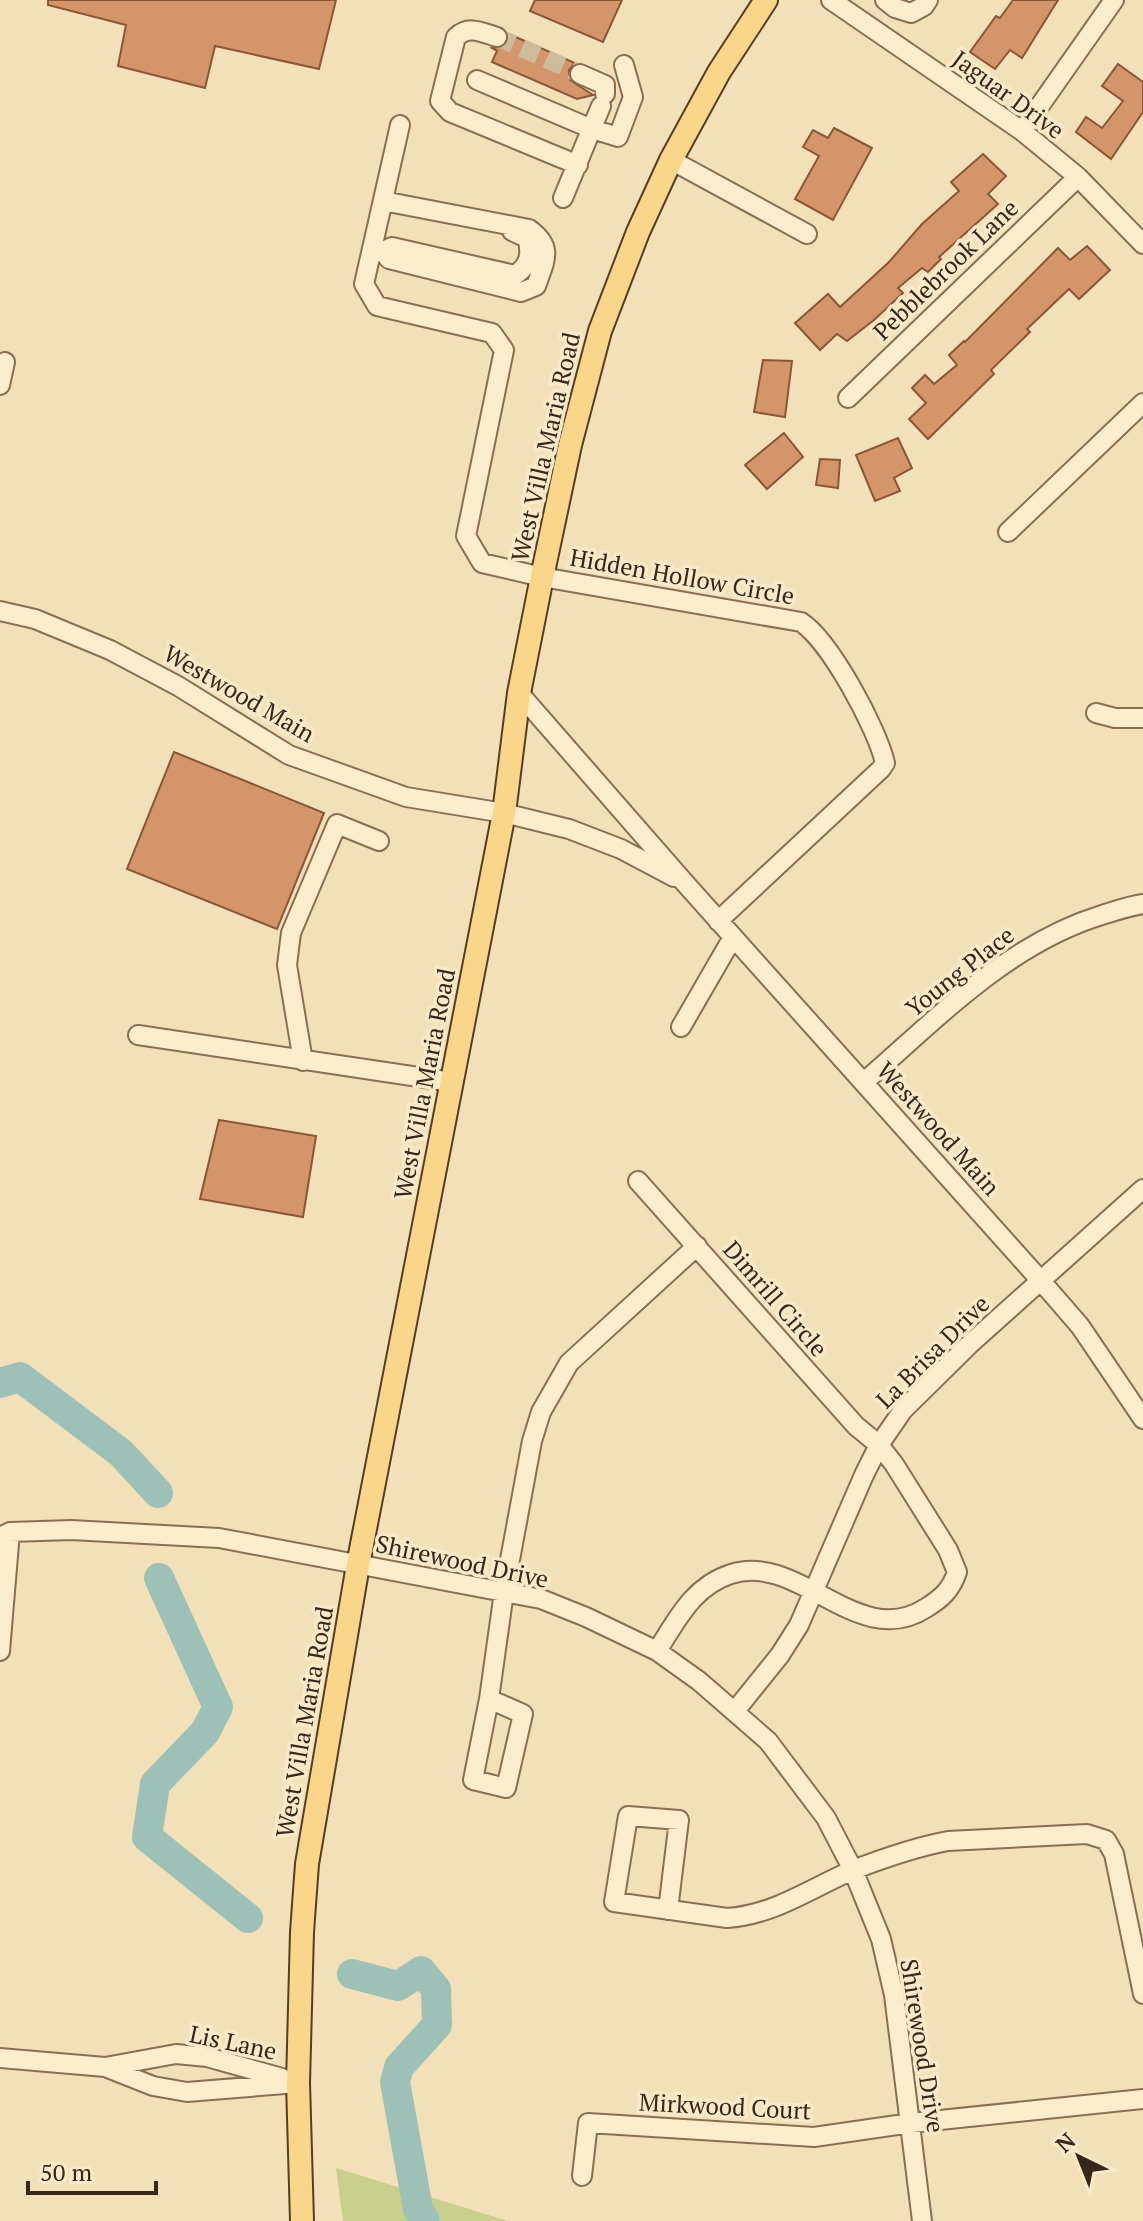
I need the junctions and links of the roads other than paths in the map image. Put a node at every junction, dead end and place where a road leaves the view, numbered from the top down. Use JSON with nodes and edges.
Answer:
{"nodes":[{"id":1,"x":766,"y":0,"type":"edge"},
{"id":2,"x":831,"y":0,"type":"edge"},
{"id":3,"x":928,"y":0,"type":"edge"},
{"id":4,"x":1114,"y":0,"type":"edge"},
{"id":5,"x":890,"y":4,"type":"edge"},
{"id":6,"x":878,"y":33,"type":"junction"},
{"id":7,"x":497,"y":37,"type":"tunnel mouth"},
{"id":8,"x":624,"y":65,"type":"dead end"},
{"id":9,"x":580,"y":74,"type":"tunnel mouth"},
{"id":10,"x":477,"y":80,"type":"dead end"},
{"id":11,"x":400,"y":125,"type":"dead end"},
{"id":12,"x":592,"y":129,"type":"junction"},
{"id":13,"x":1022,"y":131,"type":"junction"},
{"id":14,"x":671,"y":160,"type":"junction"},
{"id":15,"x":578,"y":165,"type":"junction"},
{"id":16,"x":1078,"y":177,"type":"junction"},
{"id":17,"x":563,"y":198,"type":"dead end"},
{"id":18,"x":383,"y":201,"type":"junction"},
{"id":19,"x":807,"y":234,"type":"dead end"},
{"id":20,"x":1143,"y":244,"type":"edge"},
{"id":21,"x":378,"y":250,"type":"junction"},
{"id":22,"x":5,"y":362,"type":"dead end"},
{"id":23,"x":0,"y":385,"type":"edge"},
{"id":24,"x":848,"y":398,"type":"dead end"},
{"id":25,"x":1143,"y":403,"type":"edge"},
{"id":26,"x":1008,"y":532,"type":"dead end"},
{"id":27,"x":542,"y":577,"type":"junction"},
{"id":28,"x":0,"y":611,"type":"edge"},
{"id":29,"x":519,"y":693,"type":"junction"},
{"id":30,"x":1096,"y":713,"type":"dead end"},
{"id":31,"x":1143,"y":718,"type":"edge"},
{"id":32,"x":504,"y":813,"type":"junction"},
{"id":33,"x":379,"y":841,"type":"dead end"},
{"id":34,"x":684,"y":882,"type":"junction"},
{"id":35,"x":1143,"y":904,"type":"edge"},
{"id":36,"x":718,"y":921,"type":"junction"},
{"id":37,"x":733,"y":937,"type":"junction"},
{"id":38,"x":681,"y":1027,"type":"dead end"},
{"id":39,"x":138,"y":1035,"type":"dead end"},
{"id":40,"x":303,"y":1061,"type":"junction"},
{"id":41,"x":452,"y":1082,"type":"junction"},
{"id":42,"x":864,"y":1082,"type":"junction"},
{"id":43,"x":638,"y":1181,"type":"dead end"},
{"id":44,"x":1143,"y":1189,"type":"edge"},
{"id":45,"x":697,"y":1246,"type":"junction"},
{"id":46,"x":1041,"y":1281,"type":"junction"},
{"id":47,"x":1143,"y":1419,"type":"edge"},
{"id":48,"x":879,"y":1445,"type":"junction"},
{"id":49,"x":3,"y":1530,"type":"edge"},
{"id":50,"x":358,"y":1565,"type":"junction"},
{"id":51,"x":813,"y":1590,"type":"junction"},
{"id":52,"x":504,"y":1592,"type":"junction"},
{"id":53,"x":0,"y":1651,"type":"edge"},
{"id":54,"x":657,"y":1651,"type":"junction"},
{"id":55,"x":489,"y":1699,"type":"junction"},
{"id":56,"x":735,"y":1711,"type":"junction"},
{"id":57,"x":853,"y":1870,"type":"junction"},
{"id":58,"x":668,"y":1910,"type":"junction"},
{"id":59,"x":1143,"y":1994,"type":"edge"},
{"id":60,"x":0,"y":2058,"type":"edge"},
{"id":61,"x":105,"y":2067,"type":"junction"},
{"id":62,"x":298,"y":2083,"type":"junction"},
{"id":63,"x":1143,"y":2099,"type":"edge"},
{"id":64,"x":911,"y":2123,"type":"junction"},
{"id":65,"x":582,"y":2176,"type":"dead end"},
{"id":66,"x":302,"y":2221,"type":"edge"},
{"id":67,"x":922,"y":2221,"type":"edge"}],
"edges":[{"from":1,"to":14,"type":"main road","name":"West Villa Maria Road"},
{"from":2,"to":6,"type":"street","name":"Jaguar Drive"},
{"from":3,"to":5,"type":"street"},
{"from":4,"to":13,"type":"street"},
{"from":5,"to":6,"type":"street"},
{"from":6,"to":13,"type":"street","name":"Jaguar Drive"},
{"from":7,"to":15,"type":"street"},
{"from":8,"to":12,"type":"street"},
{"from":9,"to":12,"type":"street"},
{"from":10,"to":12,"type":"street"},
{"from":11,"to":18,"type":"street","name":"Hidden Hollow Circle"},
{"from":12,"to":15,"type":"street"},
{"from":13,"to":16,"type":"street","name":"Jaguar Drive"},
{"from":14,"to":19,"type":"street"},
{"from":14,"to":27,"type":"main road","name":"West Villa Maria Road"},
{"from":15,"to":17,"type":"street"},
{"from":16,"to":20,"type":"street","name":"Jaguar Drive"},
{"from":16,"to":24,"type":"street","name":"Pebblebrook Lane"},
{"from":18,"to":21,"type":"street","name":"Hidden Hollow Circle"},
{"from":18,"to":21,"type":"street"},
{"from":21,"to":27,"type":"street","name":"Hidden Hollow Circle"},
{"from":22,"to":23,"type":"street"},
{"from":25,"to":26,"type":"street"},
{"from":27,"to":29,"type":"main road","name":"West Villa Maria Road"},
{"from":27,"to":36,"type":"street","name":"Hidden Hollow Circle"},
{"from":28,"to":32,"type":"street","name":"Westwood Main"},
{"from":29,"to":32,"type":"main road","name":"West Villa Maria Road"},
{"from":29,"to":34,"type":"street","name":"Westwood Main"},
{"from":30,"to":31,"type":"street"},
{"from":32,"to":34,"type":"street","name":"Westwood Main"},
{"from":32,"to":41,"type":"main road","name":"West Villa Maria Road"},
{"from":33,"to":40,"type":"street"},
{"from":34,"to":36,"type":"street","name":"Westwood Main"},
{"from":35,"to":42,"type":"street","name":"Young Place"},
{"from":36,"to":37,"type":"street","name":"Westwood Main"},
{"from":37,"to":38,"type":"street"},
{"from":37,"to":42,"type":"street","name":"Westwood Main"},
{"from":39,"to":40,"type":"street"},
{"from":40,"to":41,"type":"street"},
{"from":41,"to":50,"type":"main road","name":"West Villa Maria Road"},
{"from":42,"to":46,"type":"street","name":"Westwood Main"},
{"from":43,"to":45,"type":"street","name":"Dimrill Circle"},
{"from":44,"to":46,"type":"street","name":"La Brisa Drive"},
{"from":45,"to":48,"type":"street","name":"Dimrill Circle"},
{"from":45,"to":52,"type":"street"},
{"from":46,"to":47,"type":"street","name":"Westwood Main"},
{"from":46,"to":48,"type":"street","name":"La Brisa Drive"},
{"from":48,"to":51,"type":"street","name":"La Brisa Drive"},
{"from":48,"to":51,"type":"street","name":"Dimrill Circle"},
{"from":49,"to":50,"type":"street","name":"Shirewood Drive"},
{"from":49,"to":53,"type":"street"},
{"from":50,"to":52,"type":"street","name":"Shirewood Drive"},
{"from":50,"to":62,"type":"main road","name":"West Villa Maria Road"},
{"from":51,"to":54,"type":"street","name":"Dimrill Circle"},
{"from":51,"to":56,"type":"street","name":"La Brisa Drive"},
{"from":52,"to":54,"type":"street","name":"Shirewood Drive"},
{"from":52,"to":55,"type":"street"},
{"from":54,"to":56,"type":"street","name":"Shirewood Drive"},
{"from":55,"to":55,"type":"street"},
{"from":56,"to":57,"type":"street","name":"Shirewood Drive"},
{"from":57,"to":58,"type":"street"},
{"from":57,"to":59,"type":"street"},
{"from":57,"to":64,"type":"street","name":"Shirewood Drive"},
{"from":58,"to":58,"type":"street"},
{"from":60,"to":61,"type":"street","name":"Lis Lane"},
{"from":61,"to":62,"type":"street","name":"Lis Lane"},
{"from":61,"to":62,"type":"street","name":"Lis Lane"},
{"from":62,"to":66,"type":"main road","name":"West Villa Maria Road"},
{"from":63,"to":64,"type":"street"},
{"from":64,"to":65,"type":"street","name":"Mirkwood Court"},
{"from":64,"to":67,"type":"street","name":"Shirewood Drive"}]}
